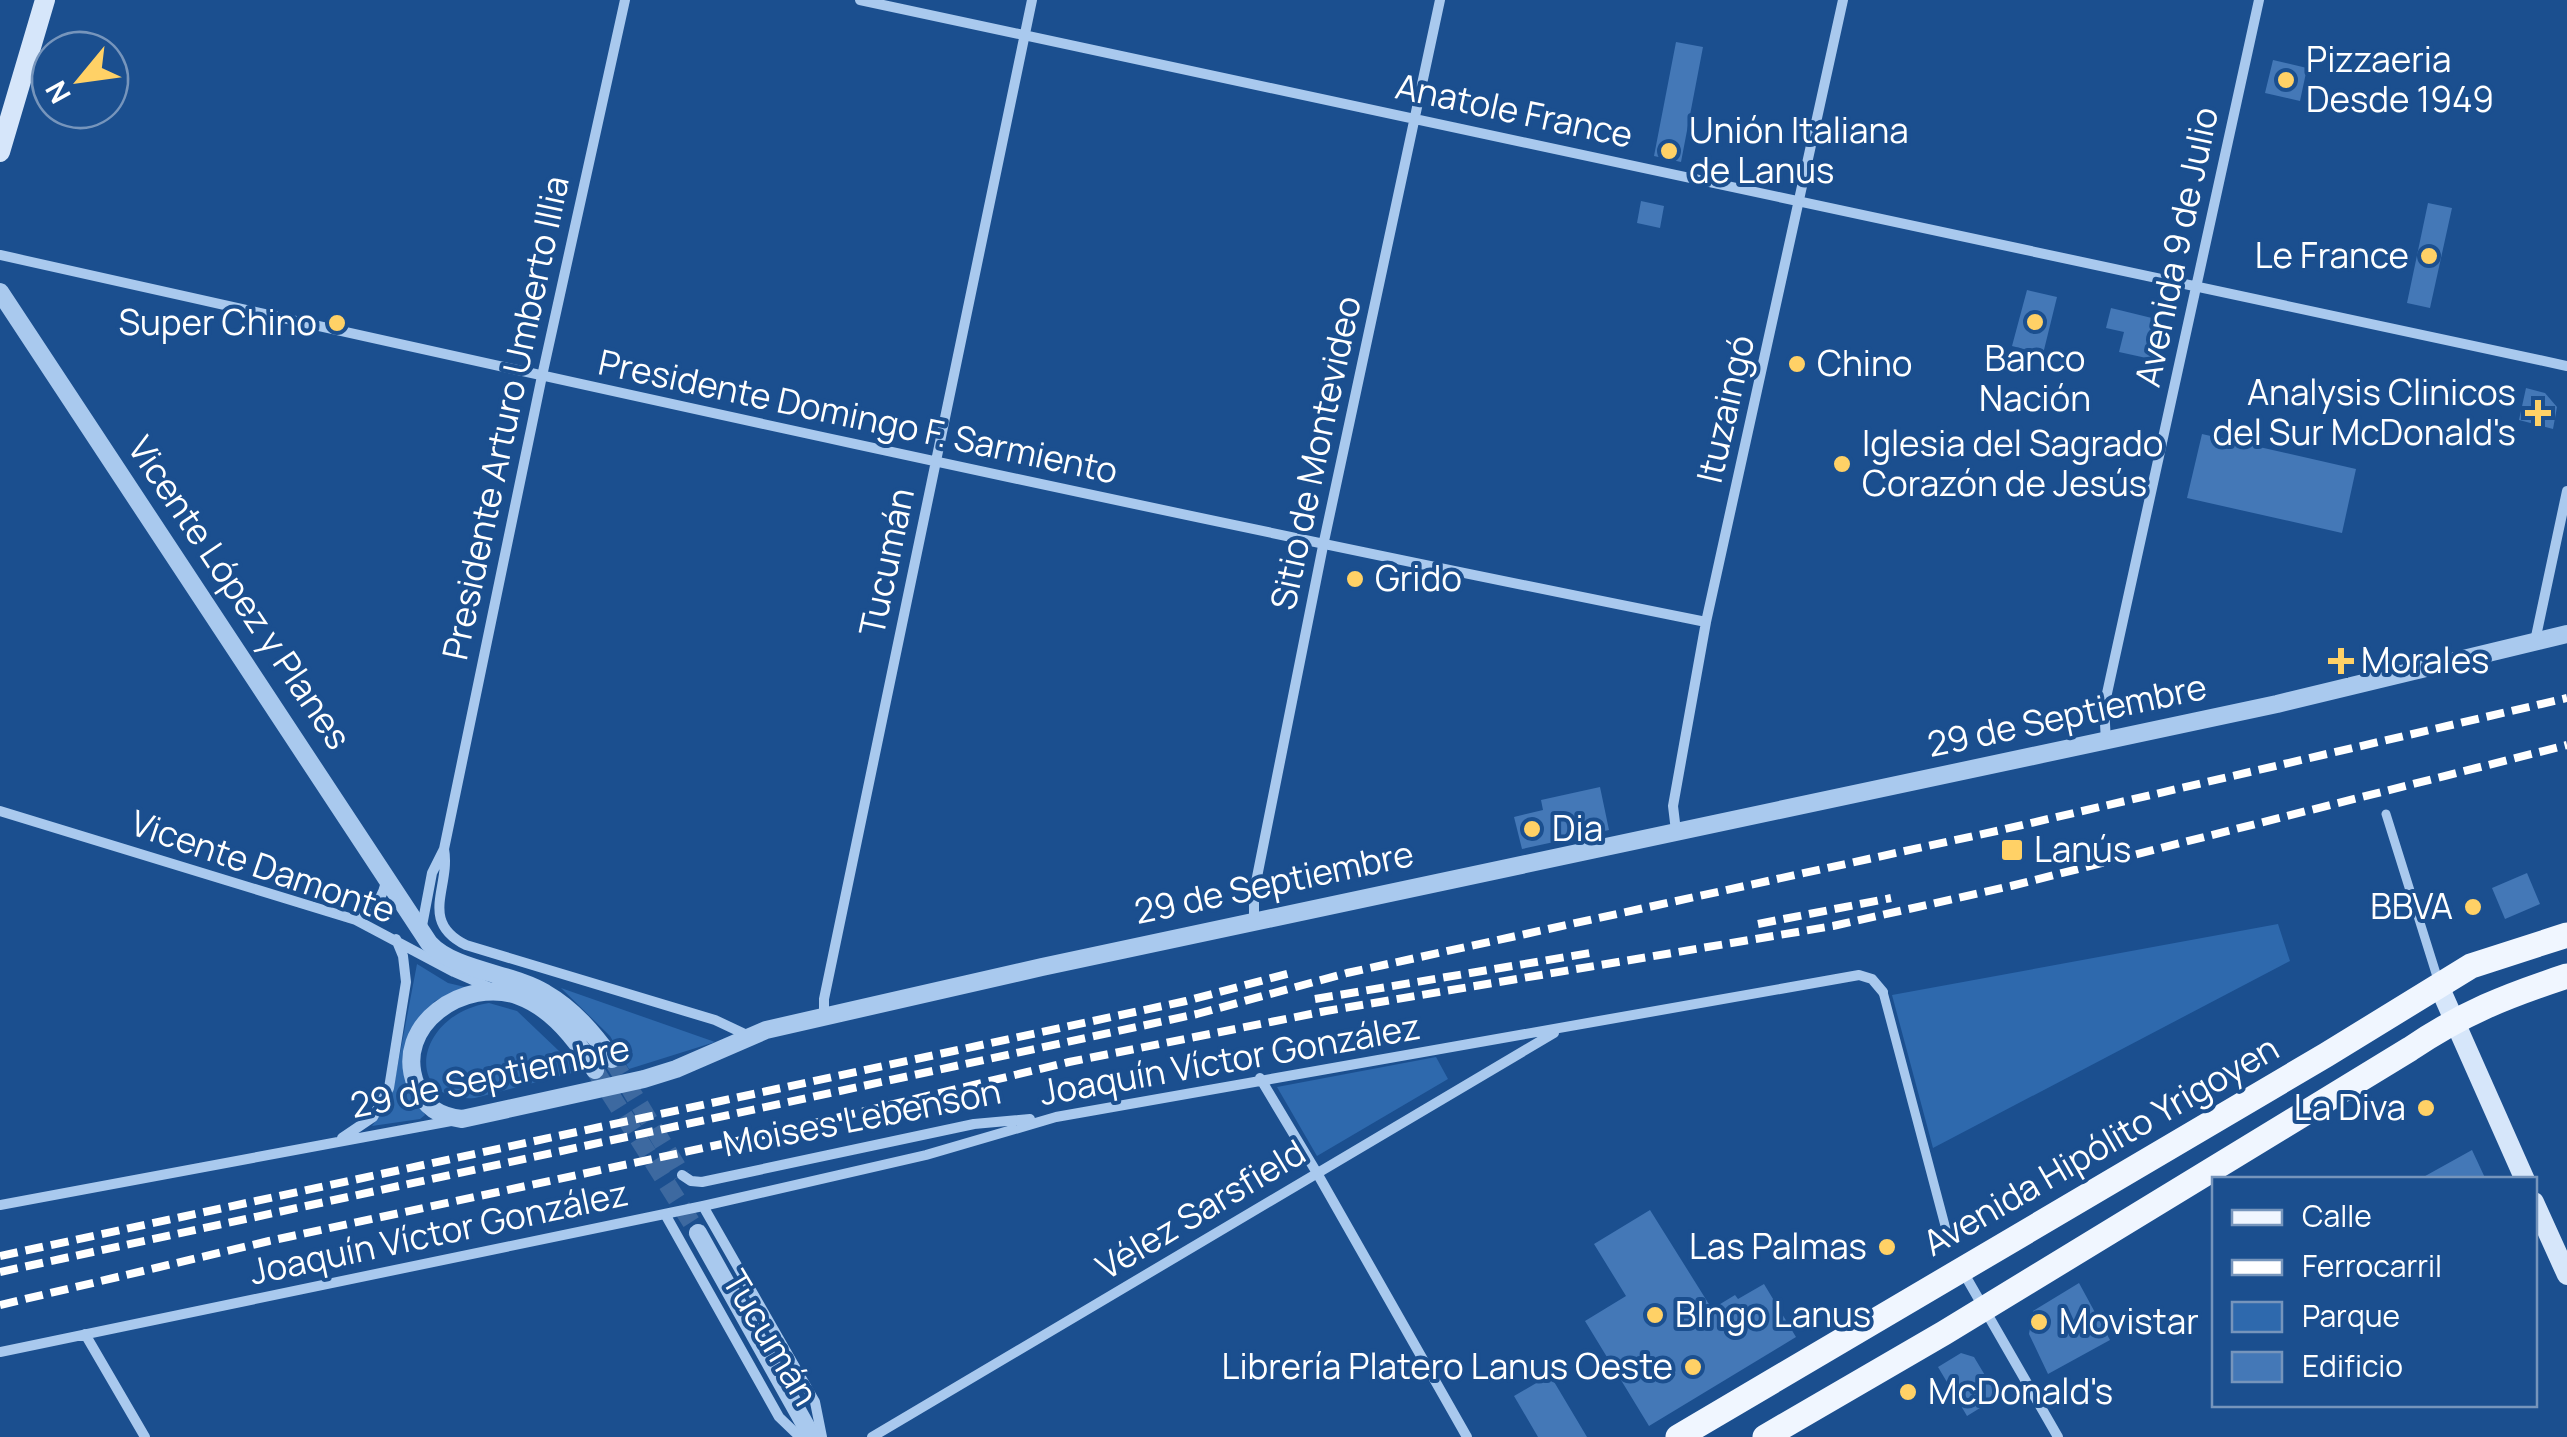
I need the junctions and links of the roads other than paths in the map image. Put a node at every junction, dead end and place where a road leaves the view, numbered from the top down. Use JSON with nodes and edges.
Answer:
{"nodes":[{"id":1,"x":45,"y":0,"type":"edge"},
{"id":2,"x":625,"y":0,"type":"edge"},
{"id":3,"x":860,"y":0,"type":"edge"},
{"id":4,"x":1032,"y":0,"type":"edge"},
{"id":5,"x":1440,"y":0,"type":"edge"},
{"id":6,"x":1843,"y":0,"type":"edge"},
{"id":7,"x":2259,"y":0,"type":"edge"},
{"id":8,"x":1024,"y":36,"type":"junction"},
{"id":9,"x":1416,"y":118,"type":"junction"},
{"id":10,"x":0,"y":152,"type":"edge"},
{"id":11,"x":1801,"y":200,"type":"junction"},
{"id":12,"x":0,"y":255,"type":"edge"},
{"id":13,"x":2197,"y":285,"type":"junction"},
{"id":14,"x":0,"y":292,"type":"edge"},
{"id":15,"x":2567,"y":366,"type":"edge"},
{"id":16,"x":542,"y":376,"type":"junction"},
{"id":17,"x":935,"y":463,"type":"junction"},
{"id":18,"x":2567,"y":491,"type":"edge"},
{"id":19,"x":1323,"y":546,"type":"junction"},
{"id":20,"x":1706,"y":622,"type":"junction"},
{"id":21,"x":2567,"y":634,"type":"edge"},
{"id":22,"x":2535,"y":643,"type":"junction"},
{"id":23,"x":2106,"y":741,"type":"junction"},
{"id":24,"x":0,"y":811,"type":"edge"},
{"id":25,"x":2386,"y":814,"type":"dead end"},
{"id":26,"x":1676,"y":831,"type":"junction"},
{"id":27,"x":444,"y":849,"type":"junction"},
{"id":28,"x":386,"y":873,"type":"junction"},
{"id":29,"x":356,"y":920,"type":"junction"},
{"id":30,"x":1254,"y":920,"type":"junction"},
{"id":31,"x":420,"y":932,"type":"junction"},
{"id":32,"x":2567,"y":934,"type":"edge"},
{"id":33,"x":395,"y":938,"type":"junction"},
{"id":34,"x":2567,"y":976,"type":"edge"},
{"id":35,"x":2439,"y":986,"type":"junction"},
{"id":36,"x":501,"y":992,"type":"junction"},
{"id":37,"x":1883,"y":992,"type":"joint"},
{"id":38,"x":824,"y":1018,"type":"junction"},
{"id":39,"x":2453,"y":1020,"type":"junction"},
{"id":40,"x":1559,"y":1030,"type":"junction"},
{"id":41,"x":749,"y":1036,"type":"junction"},
{"id":42,"x":612,"y":1059,"type":"tunnel mouth"},
{"id":43,"x":594,"y":1070,"type":"tunnel mouth"},
{"id":44,"x":1260,"y":1078,"type":"junction"},
{"id":45,"x":1056,"y":1116,"type":"junction"},
{"id":46,"x":462,"y":1120,"type":"junction"},
{"id":47,"x":334,"y":1143,"type":"junction"},
{"id":48,"x":1317,"y":1173,"type":"junction"},
{"id":49,"x":682,"y":1175,"type":"dead end"},
{"id":50,"x":2524,"y":1177,"type":"edge"},
{"id":51,"x":0,"y":1206,"type":"edge"},
{"id":52,"x":703,"y":1206,"type":"junction"},
{"id":53,"x":2537,"y":1209,"type":"edge"},
{"id":54,"x":665,"y":1214,"type":"junction"},
{"id":55,"x":1947,"y":1232,"type":"dead end"},
{"id":56,"x":698,"y":1233,"type":"tunnel mouth"},
{"id":57,"x":1961,"y":1269,"type":"junction"},
{"id":58,"x":2567,"y":1275,"type":"edge"},
{"id":59,"x":1983,"y":1308,"type":"junction"},
{"id":60,"x":85,"y":1334,"type":"junction"},
{"id":61,"x":0,"y":1352,"type":"edge"},
{"id":62,"x":146,"y":1437,"type":"edge"},
{"id":63,"x":800,"y":1437,"type":"edge"},
{"id":64,"x":812,"y":1437,"type":"edge"},
{"id":65,"x":822,"y":1437,"type":"edge"},
{"id":66,"x":872,"y":1437,"type":"edge"},
{"id":67,"x":1467,"y":1437,"type":"edge"},
{"id":68,"x":1678,"y":1437,"type":"edge"},
{"id":69,"x":1764,"y":1437,"type":"edge"},
{"id":70,"x":2058,"y":1437,"type":"edge"}],
"edges":[{"from":1,"to":10,"type":"main road"},
{"from":2,"to":16,"type":"street","name":"Presidente Arturo Umberto Illia"},
{"from":3,"to":8,"type":"street","name":"Anatole France"},
{"from":4,"to":8,"type":"street","name":"Tucumán"},
{"from":5,"to":9,"type":"street","name":"Sitio de Montevideo"},
{"from":6,"to":11,"type":"street","name":"Ituzaingó"},
{"from":7,"to":13,"type":"street","name":"Avenida 9 de Julio"},
{"from":8,"to":9,"type":"street","name":"Anatole France"},
{"from":8,"to":17,"type":"street","name":"Tucumán"},
{"from":9,"to":11,"type":"street","name":"Anatole France"},
{"from":9,"to":19,"type":"street","name":"Sitio de Montevideo"},
{"from":11,"to":13,"type":"street","name":"Anatole France"},
{"from":11,"to":20,"type":"street","name":"Ituzaingó"},
{"from":12,"to":16,"type":"street","name":"Presidente Domingo F. Sarmiento"},
{"from":13,"to":15,"type":"street","name":"Anatole France"},
{"from":13,"to":23,"type":"street","name":"Avenida 9 de Julio"},
{"from":14,"to":28,"type":"street","name":"Vicente López y Planes"},
{"from":16,"to":17,"type":"street","name":"Presidente Domingo F. Sarmiento"},
{"from":16,"to":27,"type":"street","name":"Presidente Arturo Umberto Illia"},
{"from":17,"to":19,"type":"street","name":"Presidente Domingo F. Sarmiento"},
{"from":17,"to":38,"type":"street","name":"Tucumán"},
{"from":18,"to":22,"type":"street"},
{"from":19,"to":20,"type":"street","name":"Presidente Domingo F. Sarmiento"},
{"from":19,"to":30,"type":"street","name":"Sitio de Montevideo"},
{"from":20,"to":26,"type":"street","name":"Ituzaingó"},
{"from":21,"to":22,"type":"street","name":"29 de Septiembre"},
{"from":22,"to":23,"type":"street","name":"29 de Septiembre"},
{"from":23,"to":26,"type":"street","name":"29 de Septiembre"},
{"from":24,"to":29,"type":"street","name":"Vicente Damonte"},
{"from":25,"to":35,"type":"street"},
{"from":26,"to":30,"type":"street","name":"29 de Septiembre"},
{"from":27,"to":31,"type":"street","name":"Presidente Arturo Umberto Illia"},
{"from":27,"to":41,"type":"street","name":"Presidente Arturo Umberto Illia"},
{"from":28,"to":29,"type":"street"},
{"from":28,"to":31,"type":"street","name":"Vicente López y Planes"},
{"from":29,"to":33,"type":"street","name":"Vicente Damonte"},
{"from":30,"to":38,"type":"street","name":"29 de Septiembre"},
{"from":31,"to":42,"type":"street"},
{"from":32,"to":35,"type":"main road","name":"Avenida Hipólito Yrigoyen"},
{"from":33,"to":36,"type":"street","name":"Vicente Damonte"},
{"from":33,"to":47,"type":"street"},
{"from":34,"to":39,"type":"main road","name":"Avenida Hipólito Yrigoyen"},
{"from":35,"to":39,"type":"main road"},
{"from":35,"to":57,"type":"main road","name":"Avenida Hipólito Yrigoyen"},
{"from":36,"to":43,"type":"street"},
{"from":36,"to":46,"type":"street"},
{"from":37,"to":40,"type":"street","name":"Joaquín Víctor González"},
{"from":37,"to":55,"type":"street"},
{"from":38,"to":41,"type":"street","name":"29 de Septiembre"},
{"from":39,"to":50,"type":"main road"},
{"from":39,"to":59,"type":"main road","name":"Avenida Hipólito Yrigoyen"},
{"from":40,"to":44,"type":"street","name":"Joaquín Víctor González"},
{"from":40,"to":48,"type":"street","name":"Vélez Sarsfield"},
{"from":41,"to":46,"type":"street","name":"29 de Septiembre"},
{"from":44,"to":45,"type":"street","name":"Joaquín Víctor González"},
{"from":44,"to":48,"type":"street"},
{"from":45,"to":49,"type":"street","name":"Moises Lebenson"},
{"from":45,"to":52,"type":"street","name":"Joaquín Víctor González"},
{"from":46,"to":47,"type":"street","name":"29 de Septiembre"},
{"from":47,"to":51,"type":"street","name":"29 de Septiembre"},
{"from":48,"to":66,"type":"street","name":"Vélez Sarsfield"},
{"from":48,"to":67,"type":"street"},
{"from":52,"to":54,"type":"street","name":"Joaquín Víctor González"},
{"from":52,"to":65,"type":"street","name":"Tucumán"},
{"from":53,"to":58,"type":"main road"},
{"from":54,"to":60,"type":"street","name":"Joaquín Víctor González"},
{"from":54,"to":63,"type":"street","name":"Tucumán"},
{"from":56,"to":64,"type":"street"},
{"from":57,"to":59,"type":"street"},
{"from":57,"to":68,"type":"main road","name":"Avenida Hipólito Yrigoyen"},
{"from":59,"to":69,"type":"main road","name":"Avenida Hipólito Yrigoyen"},
{"from":59,"to":70,"type":"street"},
{"from":60,"to":61,"type":"street","name":"Joaquín Víctor González"},
{"from":60,"to":62,"type":"street"}]}
